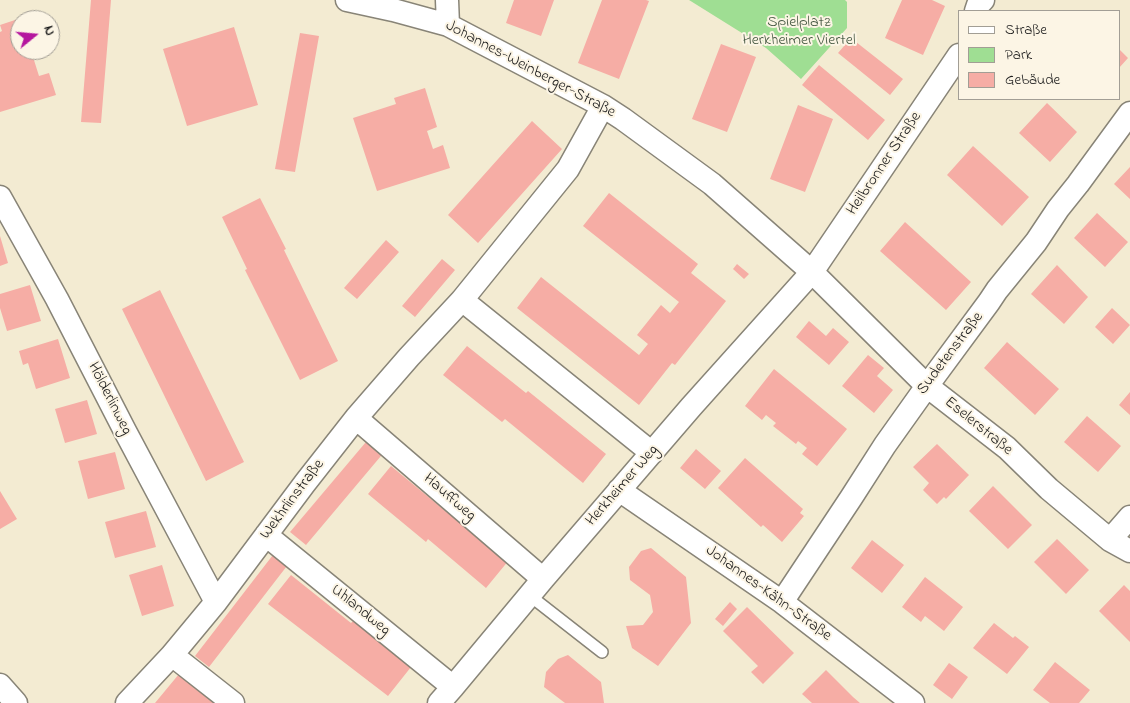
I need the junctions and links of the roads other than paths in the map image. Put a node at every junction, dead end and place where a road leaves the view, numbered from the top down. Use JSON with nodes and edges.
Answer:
{"nodes":[{"id":1,"x":346,"y":0,"type":"edge"},
{"id":2,"x":447,"y":0,"type":"edge"},
{"id":3,"x":448,"y":25,"type":"junction"},
{"id":4,"x":958,"y":56,"type":"edge"},
{"id":5,"x":603,"y":106,"type":"junction"},
{"id":6,"x":1130,"y":114,"type":"edge"},
{"id":7,"x":0,"y":197,"type":"edge"},
{"id":8,"x":812,"y":272,"type":"junction"},
{"id":9,"x":462,"y":300,"type":"junction"},
{"id":10,"x":927,"y":386,"type":"junction"},
{"id":11,"x":356,"y":418,"type":"junction"},
{"id":12,"x":652,"y":453,"type":"junction"},
{"id":13,"x":620,"y":490,"type":"junction"},
{"id":14,"x":1130,"y":517,"type":"edge"},
{"id":15,"x":266,"y":536,"type":"junction"},
{"id":16,"x":1110,"y":540,"type":"junction"},
{"id":17,"x":1130,"y":551,"type":"edge"},
{"id":18,"x":536,"y":587,"type":"junction"},
{"id":19,"x":216,"y":602,"type":"junction"},
{"id":20,"x":782,"y":602,"type":"junction"},
{"id":21,"x":602,"y":652,"type":"dead end"},
{"id":22,"x":172,"y":656,"type":"junction"},
{"id":23,"x":0,"y":685,"type":"edge"},
{"id":24,"x":446,"y":695,"type":"edge"},
{"id":25,"x":16,"y":703,"type":"edge"},
{"id":26,"x":127,"y":703,"type":"edge"},
{"id":27,"x":233,"y":703,"type":"edge"},
{"id":28,"x":913,"y":703,"type":"edge"}],
"edges":[{"from":1,"to":3,"type":"street","name":"Johannes-Weinberger-Straße"},
{"from":2,"to":3,"type":"street"},
{"from":3,"to":5,"type":"street","name":"Johannes-Weinberger-Straße"},
{"from":4,"to":8,"type":"street","name":"Heilbronner Straße"},
{"from":5,"to":8,"type":"street","name":"Johannes-Weinberger-Straße"},
{"from":5,"to":9,"type":"street","name":"Wekhrlinstraße"},
{"from":6,"to":10,"type":"street","name":"Sudetenstraße"},
{"from":7,"to":19,"type":"street","name":"Hölderlinweg"},
{"from":8,"to":10,"type":"street","name":"Eselerstraße"},
{"from":8,"to":12,"type":"street","name":"Herkheimer Weg"},
{"from":9,"to":11,"type":"street","name":"Wekhrlinstraße"},
{"from":9,"to":12,"type":"street"},
{"from":10,"to":16,"type":"street","name":"Eselerstraße"},
{"from":10,"to":20,"type":"street","name":"Sudetenstraße"},
{"from":11,"to":15,"type":"street","name":"Wekhrlinstraße"},
{"from":11,"to":18,"type":"street","name":"Hauffweg"},
{"from":12,"to":13,"type":"street","name":"Herkheimer Weg"},
{"from":13,"to":18,"type":"street","name":"Herkheimer Weg"},
{"from":13,"to":20,"type":"street","name":"Johannes-Kähn-Straße"},
{"from":14,"to":16,"type":"street"},
{"from":15,"to":19,"type":"street","name":"Wekhrlinstraße"},
{"from":15,"to":24,"type":"street","name":"Uhlandweg"},
{"from":16,"to":17,"type":"street","name":"Eselerstraße"},
{"from":18,"to":21,"type":"lane"},
{"from":18,"to":24,"type":"street","name":"Herkheimer Weg"},
{"from":19,"to":22,"type":"street","name":"Wekhrlinstraße"},
{"from":20,"to":28,"type":"street","name":"Johannes-Kähn-Straße"},
{"from":22,"to":26,"type":"street","name":"Wekhrlinstraße"},
{"from":22,"to":27,"type":"street"},
{"from":23,"to":25,"type":"street"}]}
